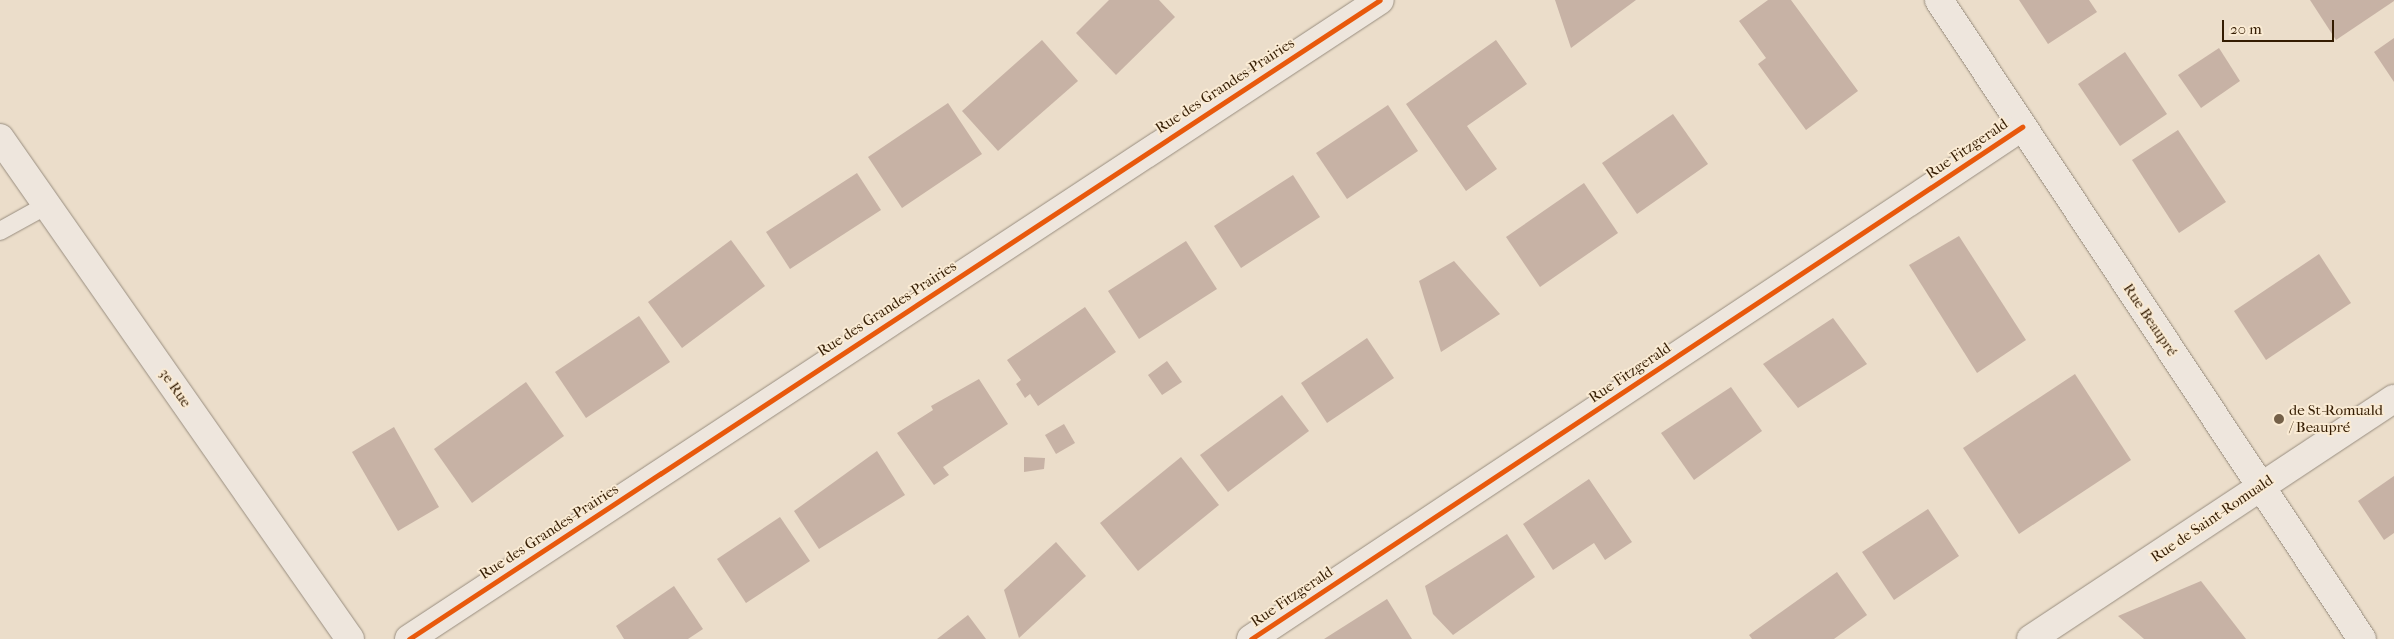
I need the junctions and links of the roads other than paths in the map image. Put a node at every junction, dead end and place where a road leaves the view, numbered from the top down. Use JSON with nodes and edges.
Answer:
{"nodes":[{"id":1,"x":1380,"y":0,"type":"edge"},
{"id":2,"x":1939,"y":0,"type":"edge"},
{"id":3,"x":2022,"y":127,"type":"junction"},
{"id":4,"x":0,"y":138,"type":"edge"},
{"id":5,"x":47,"y":206,"type":"junction"},
{"id":6,"x":0,"y":231,"type":"edge"},
{"id":7,"x":2394,"y":399,"type":"edge"},
{"id":8,"x":2260,"y":486,"type":"junction"},
{"id":9,"x":350,"y":639,"type":"edge"},
{"id":10,"x":409,"y":639,"type":"edge"},
{"id":11,"x":1251,"y":639,"type":"edge"},
{"id":12,"x":2031,"y":639,"type":"edge"},
{"id":13,"x":2362,"y":639,"type":"edge"}],
"edges":[{"from":1,"to":10,"type":"street","name":"Rue des Grandes-Prairies"},
{"from":2,"to":3,"type":"street","name":"Rue Beaupré"},
{"from":3,"to":8,"type":"street","name":"Rue Beaupré"},
{"from":3,"to":11,"type":"street","name":"Rue Fitzgerald"},
{"from":4,"to":5,"type":"street","name":"3e Rue"},
{"from":5,"to":6,"type":"lane"},
{"from":5,"to":9,"type":"street","name":"3e Rue"},
{"from":7,"to":8,"type":"street","name":"Rue de Saint-Romuald"},
{"from":8,"to":12,"type":"street","name":"Rue de Saint-Romuald"},
{"from":8,"to":13,"type":"street","name":"Rue Beaupré"}]}
